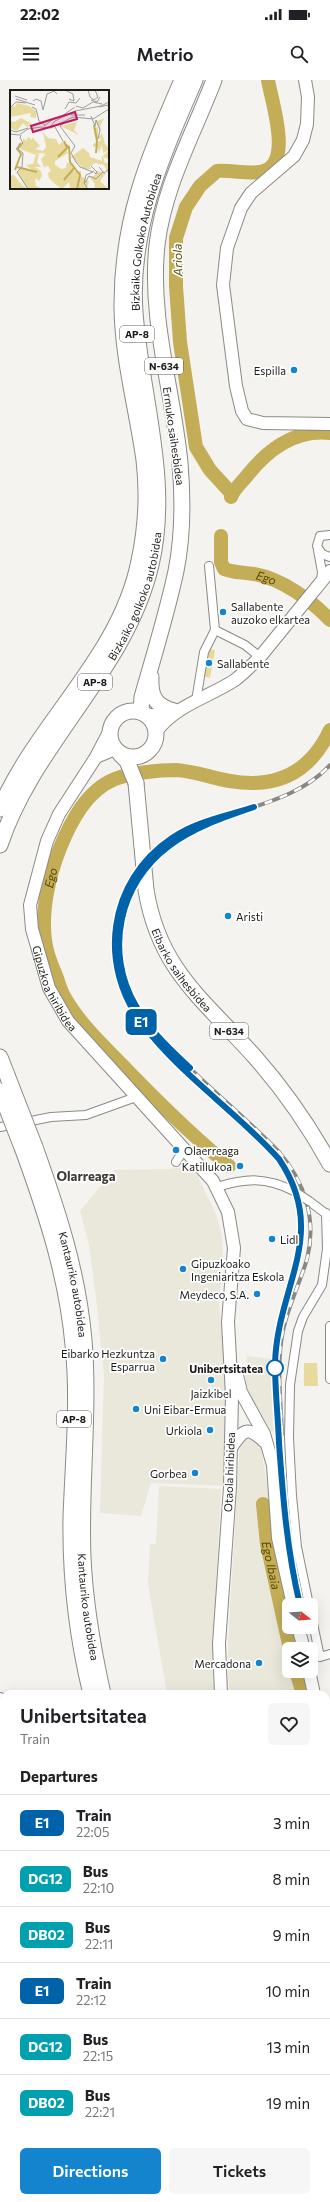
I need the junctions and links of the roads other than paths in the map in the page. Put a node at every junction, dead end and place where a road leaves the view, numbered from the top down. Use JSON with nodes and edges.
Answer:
{"nodes":[{"id":1,"x":182,"y":80,"type":"edge"},
{"id":2,"x":195,"y":80,"type":"edge"},
{"id":3,"x":214,"y":80,"type":"edge"},
{"id":4,"x":304,"y":80,"type":"edge"},
{"id":5,"x":330,"y":424,"type":"edge"},
{"id":6,"x":150,"y":464,"type":"junction"},
{"id":7,"x":152,"y":506,"type":"junction"},
{"id":8,"x":330,"y":535,"type":"edge"},
{"id":9,"x":318,"y":550,"type":"junction"},
{"id":10,"x":330,"y":557,"type":"edge"},
{"id":11,"x":209,"y":566,"type":"dead end"},
{"id":12,"x":330,"y":571,"type":"edge"},
{"id":13,"x":321,"y":581,"type":"junction"},
{"id":14,"x":215,"y":630,"type":"junction"},
{"id":15,"x":260,"y":657,"type":"junction"},
{"id":16,"x":154,"y":658,"type":"junction"},
{"id":17,"x":147,"y":679,"type":"junction"},
{"id":18,"x":196,"y":701,"type":"junction"},
{"id":19,"x":176,"y":711,"type":"junction"},
{"id":20,"x":144,"y":713,"type":"junction"},
{"id":21,"x":121,"y":714,"type":"junction"},
{"id":22,"x":110,"y":730,"type":"junction"},
{"id":23,"x":156,"y":732,"type":"junction"},
{"id":24,"x":118,"y":752,"type":"junction"},
{"id":25,"x":147,"y":752,"type":"junction"},
{"id":26,"x":96,"y":757,"type":"junction"},
{"id":27,"x":135,"y":774,"type":"junction"},
{"id":28,"x":0,"y":809,"type":"edge"},
{"id":29,"x":0,"y":845,"type":"edge"},
{"id":30,"x":0,"y":1057,"type":"edge"},
{"id":31,"x":0,"y":1091,"type":"edge"},
{"id":32,"x":136,"y":1097,"type":"junction"},
{"id":33,"x":0,"y":1127,"type":"edge"},
{"id":34,"x":185,"y":1148,"type":"junction"},
{"id":35,"x":29,"y":1149,"type":"junction"},
{"id":36,"x":176,"y":1162,"type":"dead end"},
{"id":37,"x":330,"y":1164,"type":"edge"},
{"id":38,"x":215,"y":1184,"type":"junction"},
{"id":39,"x":328,"y":1215,"type":"edge"},
{"id":40,"x":329,"y":1228,"type":"edge"},
{"id":41,"x":230,"y":1313,"type":"junction"},
{"id":42,"x":330,"y":1326,"type":"edge"},
{"id":43,"x":330,"y":1379,"type":"edge"},
{"id":44,"x":266,"y":1443,"type":"junction"},
{"id":45,"x":230,"y":1449,"type":"junction"},
{"id":46,"x":291,"y":1598,"type":"edge"},
{"id":47,"x":308,"y":1598,"type":"edge"},
{"id":48,"x":315,"y":1634,"type":"edge"},
{"id":49,"x":330,"y":1654,"type":"edge"},
{"id":50,"x":311,"y":1678,"type":"edge"},
{"id":51,"x":90,"y":1690,"type":"edge"},
{"id":52,"x":102,"y":1690,"type":"edge"},
{"id":53,"x":221,"y":1690,"type":"edge"},
{"id":54,"x":313,"y":1690,"type":"edge"}],
"edges":[{"from":1,"to":6,"type":"highway","name":"Bizkaiko Golkoko Autobidea","number":"AP-8"},
{"from":2,"to":6,"type":"highway","name":"Bizkaiko Golkoko Autobidea","number":"AP-8"},
{"from":3,"to":16,"type":"highway","name":"Ermuko saihesbidea","number":"N-634"},
{"from":4,"to":5,"type":"street"},
{"from":6,"to":7,"type":"highway","name":"Bizkaiko Golkoko Autobidea","number":"AP-8"},
{"from":7,"to":28,"type":"highway","name":"Bizkaiko golkoko autobidea","number":"AP-8"},
{"from":7,"to":29,"type":"highway","name":"Bizkaiko golkoko autobidea","number":"AP-8"},
{"from":8,"to":9,"type":"street"},
{"from":9,"to":10,"type":"street"},
{"from":9,"to":13,"type":"street"},
{"from":11,"to":14,"type":"street"},
{"from":12,"to":13,"type":"street"},
{"from":13,"to":15,"type":"street"},
{"from":14,"to":15,"type":"street"},
{"from":14,"to":18,"type":"street"},
{"from":15,"to":18,"type":"street"},
{"from":16,"to":17,"type":"highway","name":"Ermuko saihesbidea","number":"N-634"},
{"from":16,"to":19,"type":"highway"},
{"from":17,"to":20,"type":"highway"},
{"from":17,"to":21,"type":"highway"},
{"from":18,"to":19,"type":"street"},
{"from":19,"to":20,"type":"street"},
{"from":19,"to":23,"type":"street"},
{"from":20,"to":21,"type":"highway"},
{"from":20,"to":23,"type":"highway"},
{"from":21,"to":22,"type":"highway"},
{"from":22,"to":24,"type":"highway"},
{"from":22,"to":26,"type":"street","name":"Gipuzkoa hiribidea"},
{"from":23,"to":25,"type":"highway"},
{"from":24,"to":25,"type":"highway"},
{"from":24,"to":26,"type":"street"},
{"from":24,"to":27,"type":"highway","name":"Eibarko saihesbidea"},
{"from":25,"to":27,"type":"highway"},
{"from":26,"to":32,"type":"street","name":"Gipuzkoa hiribidea"},
{"from":27,"to":37,"type":"highway","name":"Eibarko saihesbidea","number":"N-634","bridge":true},
{"from":30,"to":35,"type":"highway","name":"Kantauriko autobidea","number":"AP-8","bridge":true},
{"from":31,"to":35,"type":"highway","name":"Kantauriko autobidea","number":"AP-8","bridge":true},
{"from":32,"to":33,"type":"street"},
{"from":32,"to":34,"type":"street","name":"Gipuzkoa hiribidea"},
{"from":34,"to":36,"type":"street"},
{"from":34,"to":38,"type":"street","name":"Gipuzkoa hiribidea"},
{"from":35,"to":51,"type":"highway","name":"Kantauriko autobidea","number":"AP-8"},
{"from":35,"to":52,"type":"highway","name":"Kantauriko autobidea","number":"AP-8"},
{"from":38,"to":39,"type":"street","bridge":true},
{"from":38,"to":41,"type":"street","name":"Otaola hiribidea"},
{"from":39,"to":40,"type":"street"},
{"from":40,"to":47,"type":"street"},
{"from":41,"to":44,"type":"street"},
{"from":41,"to":45,"type":"street","name":"Otaola hiribidea"},
{"from":42,"to":43,"type":"street"},
{"from":44,"to":45,"type":"street"},
{"from":44,"to":46,"type":"street"},
{"from":45,"to":53,"type":"street","name":"Otaola hiribidea"},
{"from":48,"to":49,"type":"street"},
{"from":50,"to":54,"type":"street"}]}
